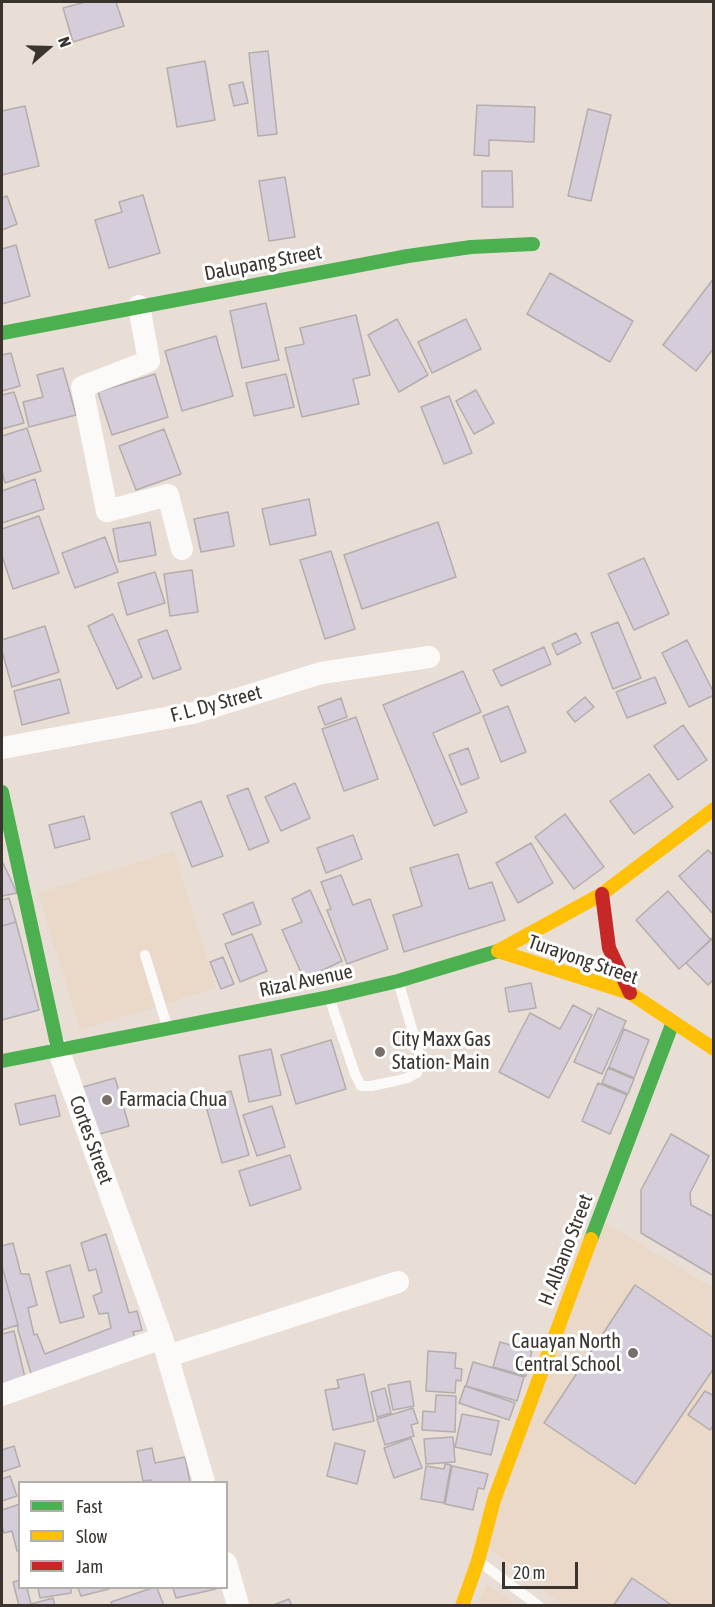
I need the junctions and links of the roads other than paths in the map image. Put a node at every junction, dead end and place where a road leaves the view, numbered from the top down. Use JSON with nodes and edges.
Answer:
{"nodes":[{"id":1,"x":533,"y":244,"type":"dead end"},
{"id":2,"x":139,"y":306,"type":"junction"},
{"id":3,"x":2,"y":333,"type":"edge"},
{"id":4,"x":182,"y":549,"type":"dead end"},
{"id":5,"x":429,"y":657,"type":"dead end"},
{"id":6,"x":2,"y":748,"type":"edge"},
{"id":7,"x":2,"y":792,"type":"edge"},
{"id":8,"x":714,"y":809,"type":"edge"},
{"id":9,"x":602,"y":894,"type":"junction"},
{"id":10,"x":498,"y":951,"type":"junction"},
{"id":11,"x":144,"y":955,"type":"dead end"},
{"id":12,"x":398,"y":981,"type":"junction"},
{"id":13,"x":630,"y":993,"type":"junction"},
{"id":14,"x":329,"y":997,"type":"junction"},
{"id":15,"x":674,"y":1022,"type":"junction"},
{"id":16,"x":167,"y":1028,"type":"junction"},
{"id":17,"x":58,"y":1049,"type":"junction"},
{"id":18,"x":714,"y":1049,"type":"edge"},
{"id":19,"x":2,"y":1062,"type":"edge"},
{"id":20,"x":398,"y":1282,"type":"dead end"},
{"id":21,"x":165,"y":1347,"type":"junction"},
{"id":22,"x":2,"y":1395,"type":"edge"},
{"id":23,"x":204,"y":1481,"type":"edge"},
{"id":24,"x":478,"y":1561,"type":"junction"},
{"id":25,"x":228,"y":1570,"type":"edge"},
{"id":26,"x":238,"y":1605,"type":"edge"},
{"id":27,"x":462,"y":1605,"type":"edge"},
{"id":28,"x":539,"y":1605,"type":"edge"}],
"edges":[{"from":1,"to":2,"type":"street","name":"Dalupang Street"},
{"from":2,"to":3,"type":"street","name":"Dalupang Street"},
{"from":2,"to":4,"type":"street"},
{"from":5,"to":6,"type":"street","name":"F. L. Dy Street"},
{"from":7,"to":17,"type":"street","name":"Cortes Street"},
{"from":8,"to":9,"type":"street","name":"Rizal Avenue"},
{"from":9,"to":10,"type":"street","name":"Rizal Avenue"},
{"from":9,"to":13,"type":"street"},
{"from":10,"to":12,"type":"street","name":"Rizal Avenue"},
{"from":10,"to":13,"type":"street","name":"Turayong Street"},
{"from":11,"to":16,"type":"lane"},
{"from":12,"to":14,"type":"street","name":"Rizal Avenue"},
{"from":12,"to":14,"type":"lane"},
{"from":13,"to":15,"type":"street","name":"Turayong Street"},
{"from":14,"to":16,"type":"street","name":"Rizal Avenue"},
{"from":15,"to":18,"type":"street","name":"Turayong Street"},
{"from":15,"to":24,"type":"street","name":"H. Albano Street"},
{"from":16,"to":17,"type":"street","name":"Rizal Avenue"},
{"from":17,"to":19,"type":"street","name":"Rizal Avenue"},
{"from":17,"to":21,"type":"street","name":"Cortes Street"},
{"from":20,"to":21,"type":"street"},
{"from":21,"to":22,"type":"street"},
{"from":21,"to":23,"type":"street","name":"Cortes Street"},
{"from":24,"to":27,"type":"street","name":"H. Albano Street"},
{"from":24,"to":28,"type":"lane"},
{"from":25,"to":26,"type":"street"}]}
